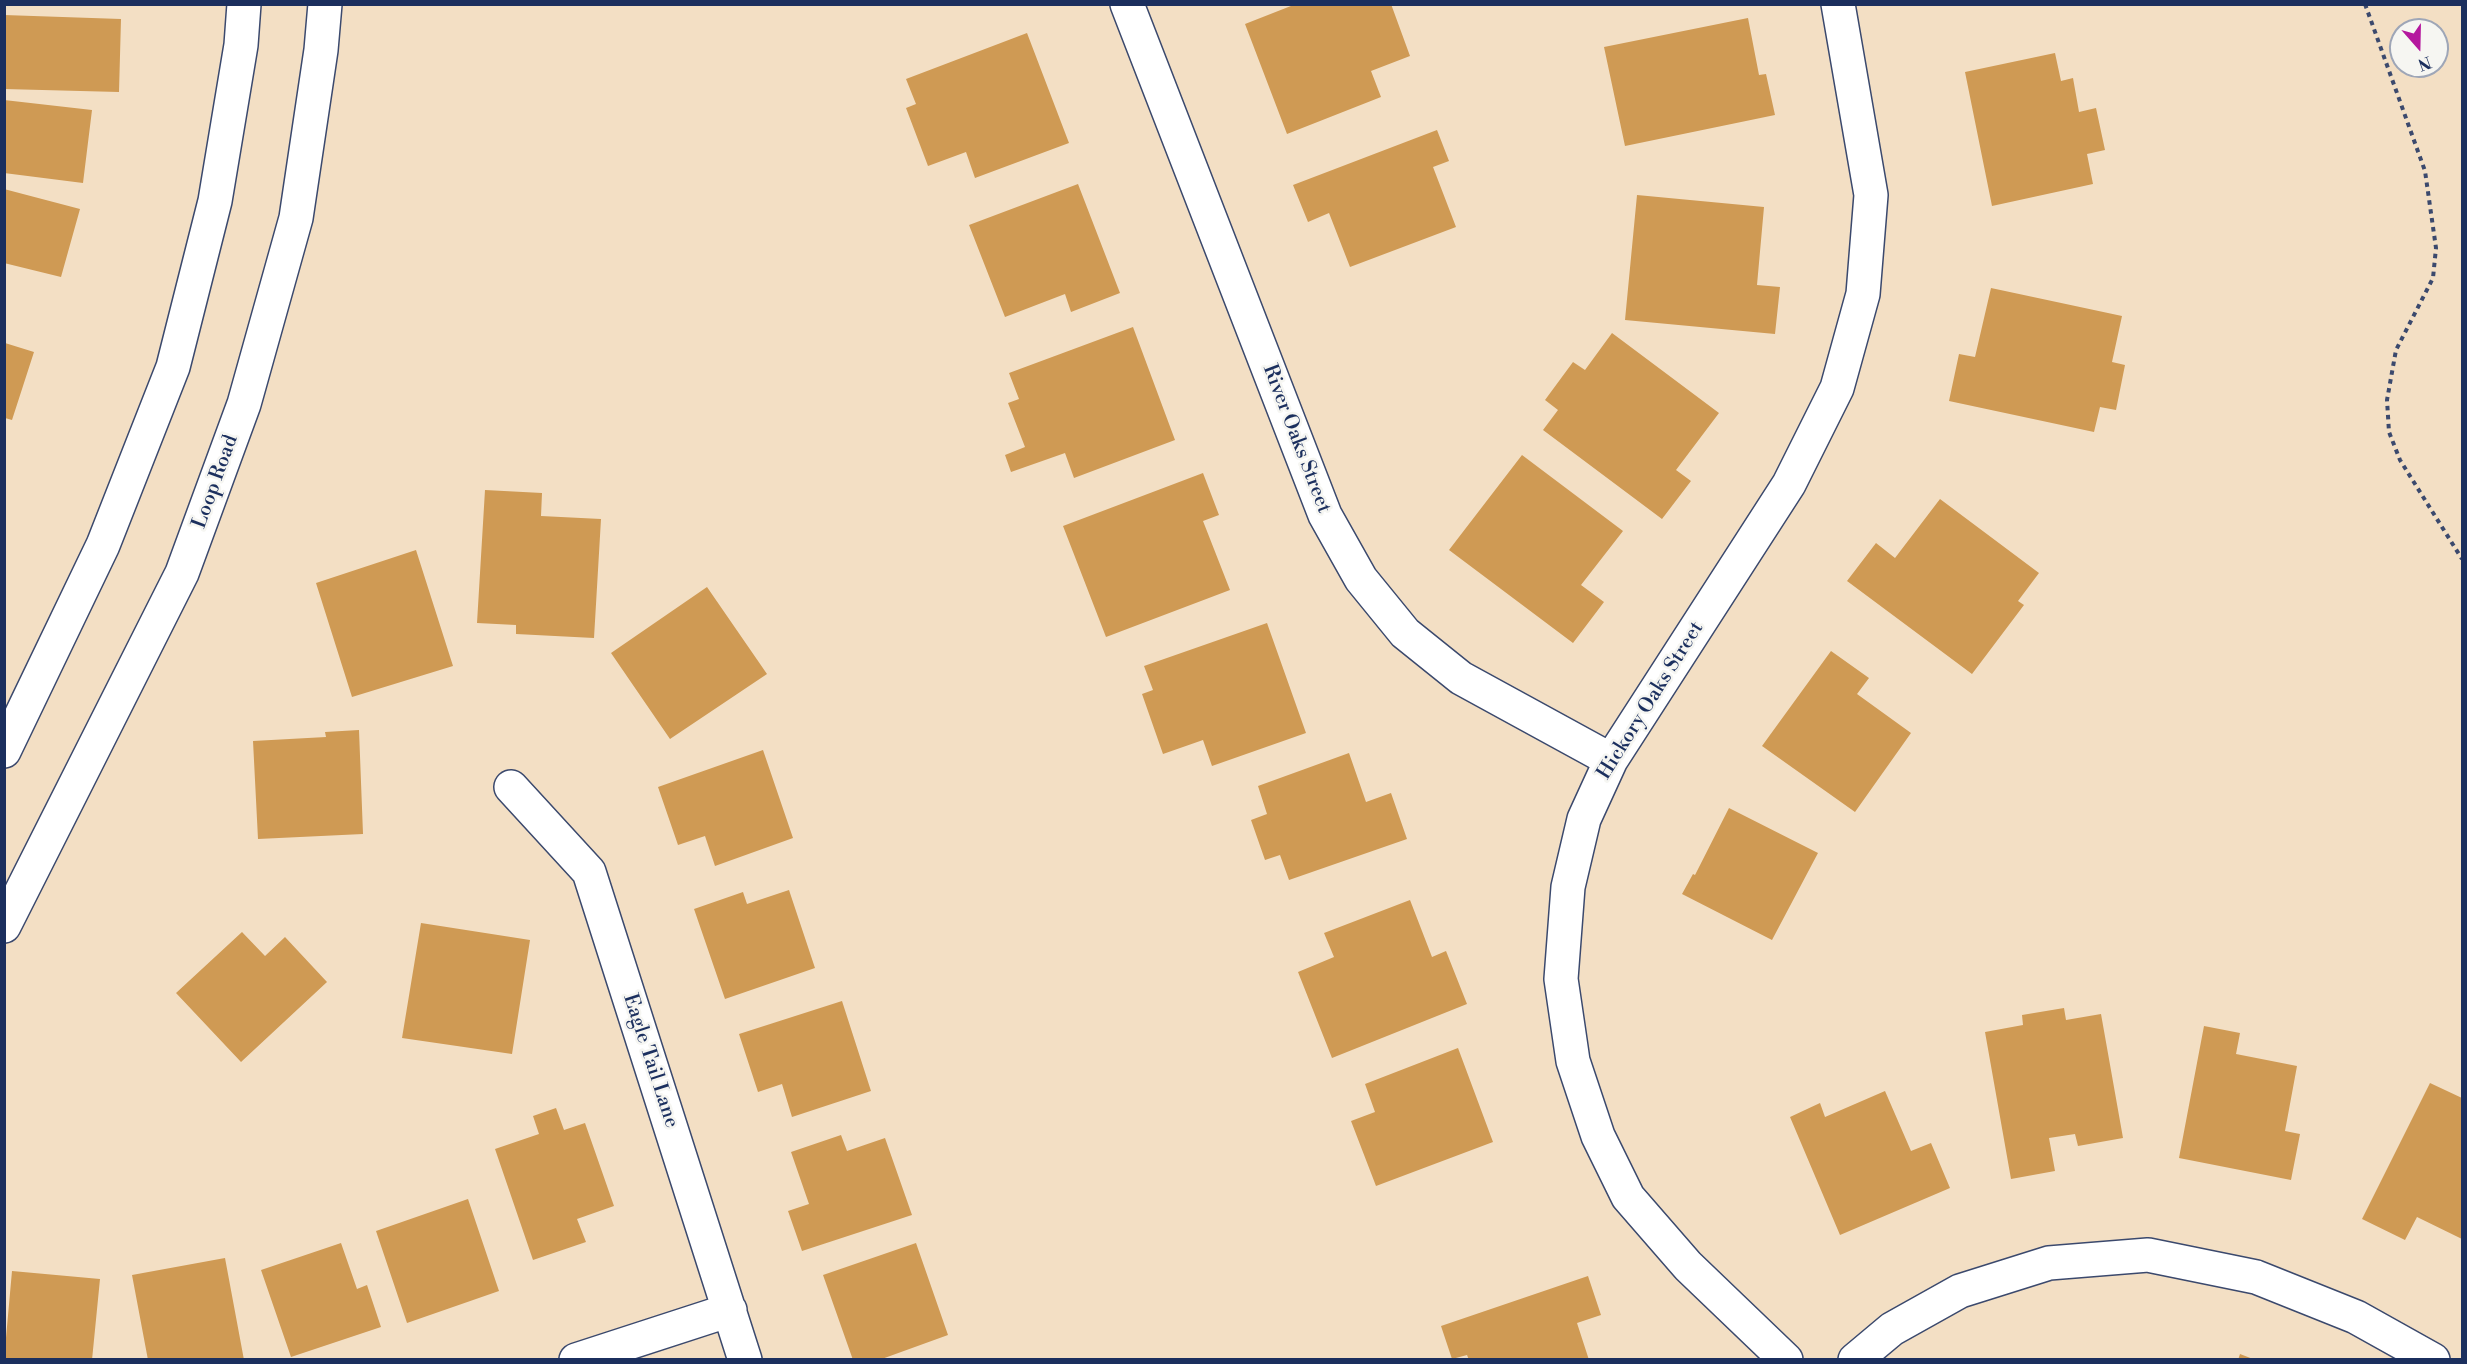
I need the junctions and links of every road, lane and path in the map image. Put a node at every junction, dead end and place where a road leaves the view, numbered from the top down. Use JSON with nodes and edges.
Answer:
{"nodes":[{"id":1,"x":244,"y":4,"type":"edge"},
{"id":2,"x":325,"y":4,"type":"edge"},
{"id":3,"x":1127,"y":4,"type":"edge"},
{"id":4,"x":1838,"y":4,"type":"edge"},
{"id":5,"x":2365,"y":4,"type":"edge"},
{"id":6,"x":2463,"y":559,"type":"edge"},
{"id":7,"x":4,"y":751,"type":"edge"},
{"id":8,"x":1611,"y":760,"type":"junction"},
{"id":9,"x":512,"y":787,"type":"dead end"},
{"id":10,"x":4,"y":926,"type":"edge"},
{"id":11,"x":730,"y":1310,"type":"junction"},
{"id":12,"x":576,"y":1359,"type":"edge"},
{"id":13,"x":746,"y":1359,"type":"edge"},
{"id":14,"x":1786,"y":1359,"type":"edge"},
{"id":15,"x":1855,"y":1359,"type":"edge"},
{"id":16,"x":2433,"y":1359,"type":"edge"}],
"edges":[{"from":1,"to":7,"type":"street"},
{"from":2,"to":10,"type":"street","name":"Loop Road"},
{"from":3,"to":8,"type":"street","name":"River Oaks Street"},
{"from":4,"to":8,"type":"street","name":"Hickory Oaks Street"},
{"from":5,"to":6,"type":"path"},
{"from":8,"to":14,"type":"street","name":"Hickory Oaks Street"},
{"from":9,"to":11,"type":"street","name":"Eagle Tail Lane"},
{"from":11,"to":12,"type":"street"},
{"from":11,"to":13,"type":"street","name":"Eagle Tail Lane"},
{"from":15,"to":16,"type":"street"}]}
